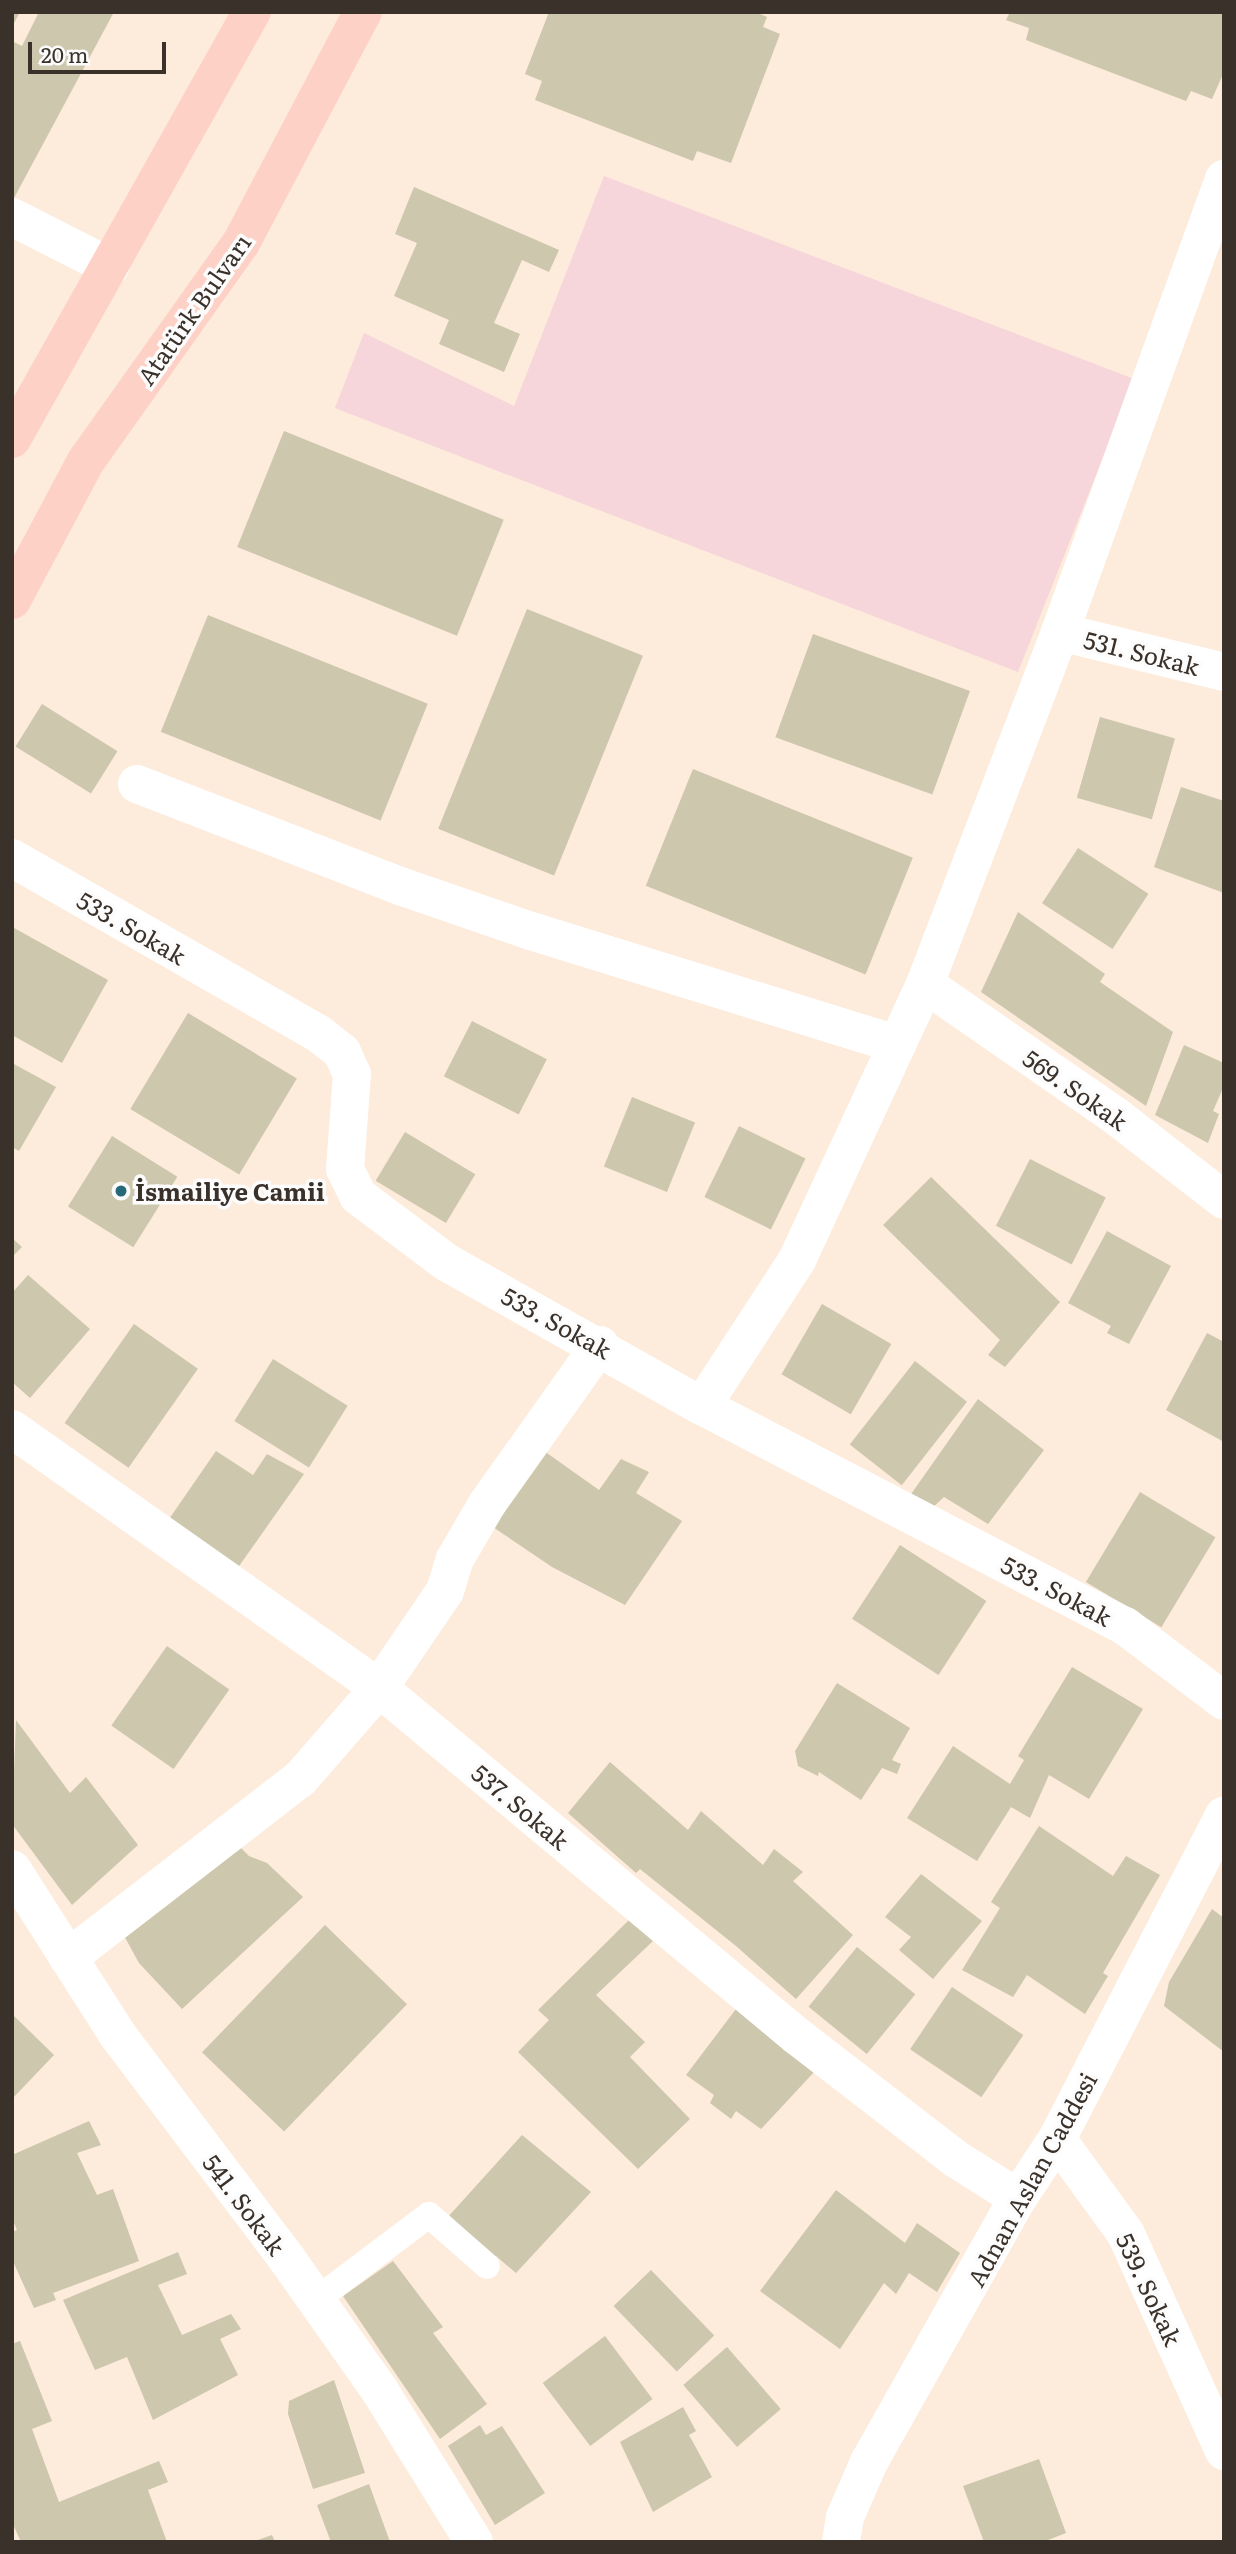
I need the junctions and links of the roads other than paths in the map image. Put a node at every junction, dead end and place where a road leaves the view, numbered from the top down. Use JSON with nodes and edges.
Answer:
{"nodes":[{"id":1,"x":252,"y":12,"type":"edge"},
{"id":2,"x":363,"y":12,"type":"edge"},
{"id":3,"x":1224,"y":179,"type":"edge"},
{"id":4,"x":12,"y":217,"type":"edge"},
{"id":5,"x":110,"y":267,"type":"junction"},
{"id":6,"x":12,"y":439,"type":"edge"},
{"id":7,"x":12,"y":600,"type":"edge"},
{"id":8,"x":1060,"y":632,"type":"junction"},
{"id":9,"x":1224,"y":672,"type":"edge"},
{"id":10,"x":137,"y":784,"type":"dead end"},
{"id":11,"x":12,"y":858,"type":"edge"},
{"id":12,"x":925,"y":984,"type":"junction"},
{"id":13,"x":897,"y":1044,"type":"junction"},
{"id":14,"x":1224,"y":1200,"type":"edge"},
{"id":15,"x":600,"y":1345,"type":"junction"},
{"id":16,"x":702,"y":1406,"type":"junction"},
{"id":17,"x":12,"y":1429,"type":"edge"},
{"id":18,"x":379,"y":1688,"type":"junction"},
{"id":19,"x":1224,"y":1701,"type":"edge"},
{"id":20,"x":1223,"y":1822,"type":"edge"},
{"id":21,"x":12,"y":1869,"type":"edge"},
{"id":22,"x":68,"y":1958,"type":"junction"},
{"id":23,"x":1057,"y":2139,"type":"junction"},
{"id":24,"x":1018,"y":2197,"type":"junction"},
{"id":25,"x":487,"y":2266,"type":"dead end"},
{"id":26,"x":316,"y":2300,"type":"junction"},
{"id":27,"x":1224,"y":2451,"type":"edge"},
{"id":28,"x":474,"y":2542,"type":"edge"},
{"id":29,"x":841,"y":2542,"type":"edge"}],
"edges":[{"from":1,"to":5,"type":"main road"},
{"from":2,"to":7,"type":"main road","name":"Atatürk Bulvarı"},
{"from":3,"to":8,"type":"street"},
{"from":4,"to":5,"type":"street"},
{"from":5,"to":6,"type":"main road"},
{"from":8,"to":9,"type":"street","name":"531. Sokak"},
{"from":8,"to":12,"type":"street"},
{"from":10,"to":13,"type":"street"},
{"from":11,"to":15,"type":"street","name":"533. Sokak"},
{"from":12,"to":13,"type":"street"},
{"from":12,"to":14,"type":"street","name":"569. Sokak"},
{"from":13,"to":16,"type":"street"},
{"from":15,"to":16,"type":"street","name":"533. Sokak"},
{"from":15,"to":18,"type":"street"},
{"from":16,"to":19,"type":"street","name":"533. Sokak"},
{"from":17,"to":18,"type":"street","name":"537. Sokak"},
{"from":18,"to":22,"type":"street"},
{"from":18,"to":24,"type":"street","name":"537. Sokak"},
{"from":20,"to":23,"type":"street","name":"Adnan Aslan Caddesi"},
{"from":21,"to":22,"type":"street","name":"541. Sokak"},
{"from":22,"to":26,"type":"street","name":"541. Sokak"},
{"from":23,"to":24,"type":"street","name":"Adnan Aslan Caddesi"},
{"from":23,"to":27,"type":"street","name":"539. Sokak"},
{"from":24,"to":29,"type":"street","name":"Adnan Aslan Caddesi"},
{"from":25,"to":26,"type":"lane"},
{"from":26,"to":28,"type":"street","name":"541. Sokak"}]}
